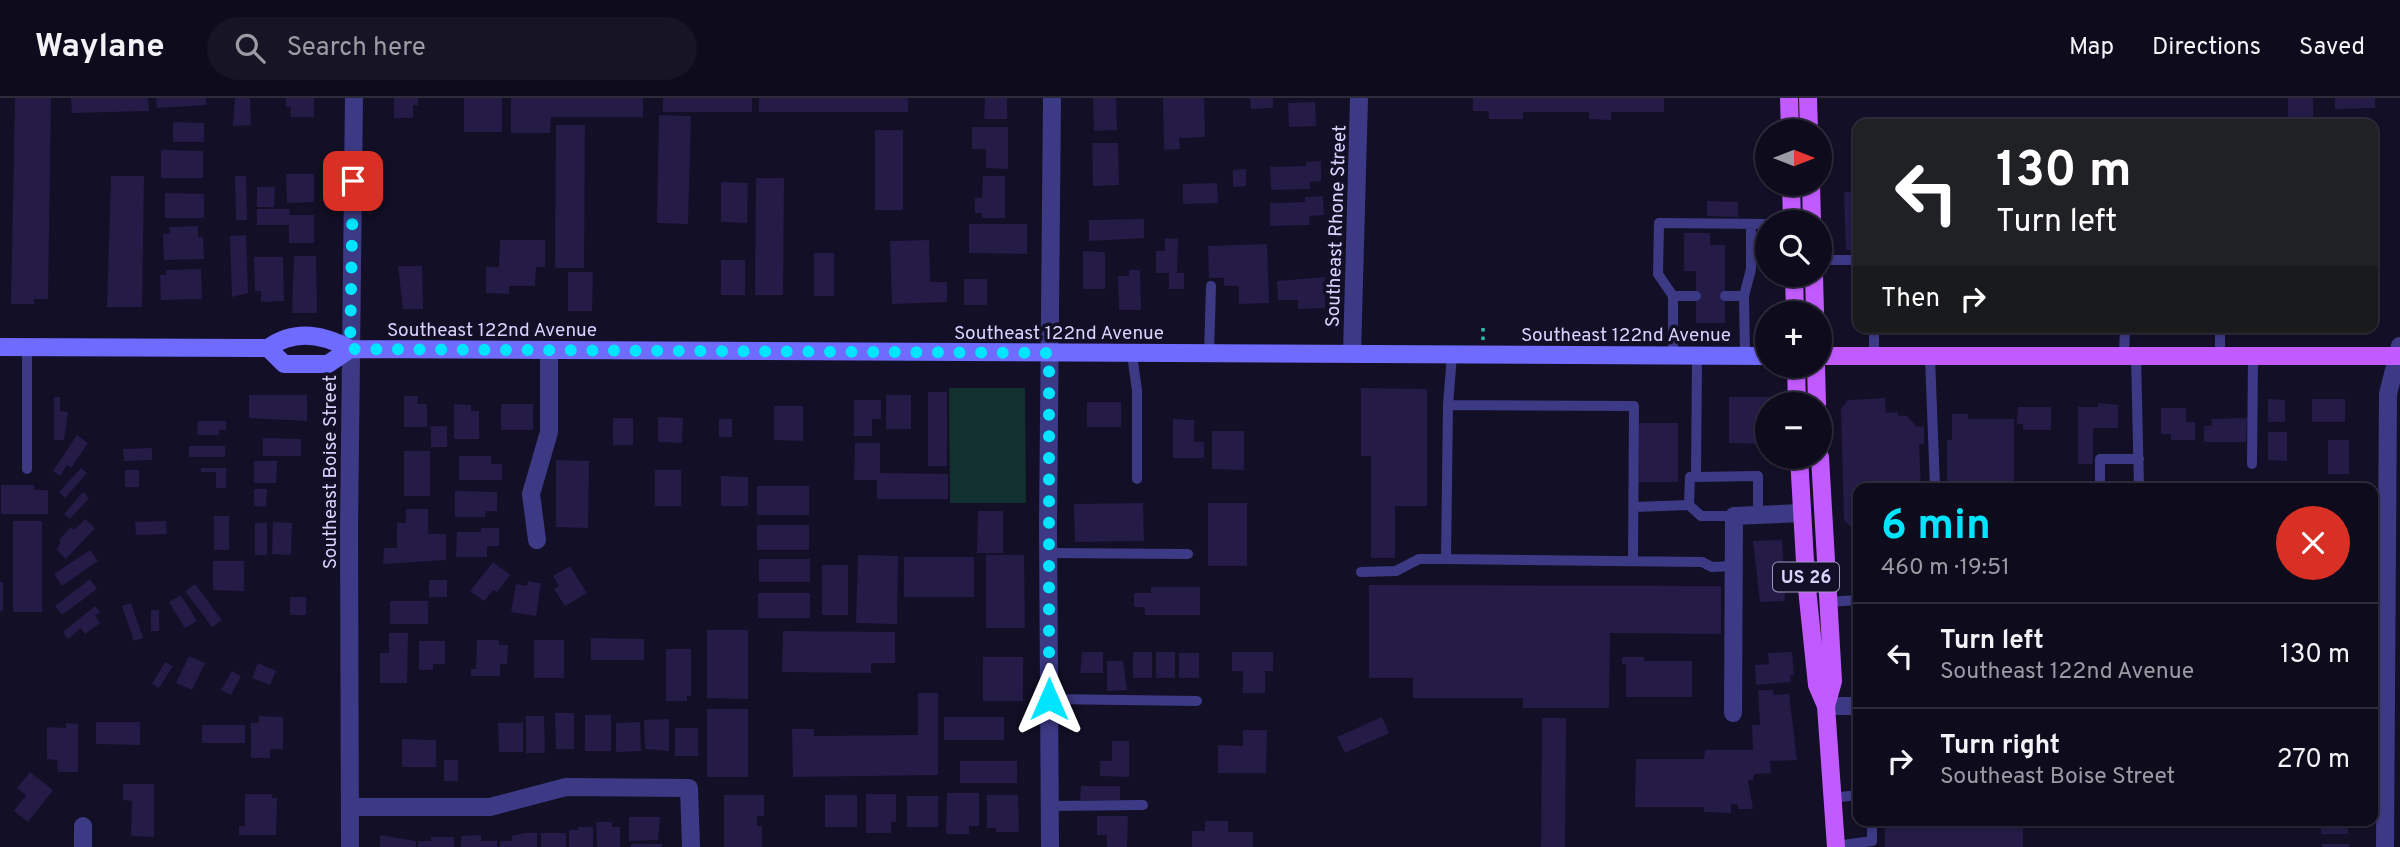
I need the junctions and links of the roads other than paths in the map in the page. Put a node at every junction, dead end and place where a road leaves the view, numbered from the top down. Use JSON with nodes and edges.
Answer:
{"nodes":[{"id":1,"x":354,"y":98,"type":"edge"},
{"id":2,"x":1052,"y":98,"type":"edge"},
{"id":3,"x":1359,"y":98,"type":"edge"},
{"id":4,"x":1789,"y":98,"type":"edge"},
{"id":5,"x":1808,"y":98,"type":"edge"},
{"id":6,"x":1790,"y":119,"type":"edge"},
{"id":7,"x":1809,"y":119,"type":"edge"},
{"id":8,"x":1751,"y":224,"type":"junction"},
{"id":9,"x":1755,"y":224,"type":"edge"},
{"id":10,"x":1832,"y":260,"type":"edge"},
{"id":11,"x":1853,"y":260,"type":"edge"},
{"id":12,"x":1211,"y":286,"type":"dead end"},
{"id":13,"x":1673,"y":296,"type":"junction"},
{"id":14,"x":1696,"y":296,"type":"dead end"},
{"id":15,"x":1725,"y":296,"type":"dead end"},
{"id":16,"x":1744,"y":296,"type":"junction"},
{"id":17,"x":1874,"y":333,"type":"edge"},
{"id":18,"x":2126,"y":333,"type":"edge"},
{"id":19,"x":2220,"y":333,"type":"edge"},
{"id":20,"x":0,"y":347,"type":"edge"},
{"id":21,"x":27,"y":347,"type":"junction"},
{"id":22,"x":268,"y":348,"type":"junction"},
{"id":23,"x":350,"y":349,"type":"junction"},
{"id":24,"x":549,"y":350,"type":"junction"},
{"id":25,"x":1049,"y":353,"type":"junction"},
{"id":26,"x":2399,"y":353,"type":"edge"},
{"id":27,"x":1132,"y":354,"type":"junction"},
{"id":28,"x":1209,"y":354,"type":"junction"},
{"id":29,"x":1352,"y":354,"type":"junction"},
{"id":30,"x":1452,"y":355,"type":"junction"},
{"id":31,"x":1673,"y":355,"type":"junction"},
{"id":32,"x":1745,"y":355,"type":"junction"},
{"id":33,"x":1755,"y":355,"type":"edge"},
{"id":34,"x":1697,"y":356,"type":"junction"},
{"id":35,"x":1832,"y":356,"type":"edge"},
{"id":36,"x":1874,"y":357,"type":"junction"},
{"id":37,"x":1930,"y":357,"type":"junction"},
{"id":38,"x":2130,"y":357,"type":"junction"},
{"id":39,"x":2220,"y":357,"type":"junction"},
{"id":40,"x":2253,"y":357,"type":"junction"},
{"id":41,"x":1448,"y":405,"type":"junction"},
{"id":42,"x":2139,"y":459,"type":"junction"},
{"id":43,"x":2252,"y":464,"type":"dead end"},
{"id":44,"x":27,"y":469,"type":"dead end"},
{"id":45,"x":1800,"y":469,"type":"edge"},
{"id":46,"x":1821,"y":469,"type":"edge"},
{"id":47,"x":1696,"y":477,"type":"junction"},
{"id":48,"x":1137,"y":479,"type":"dead end"},
{"id":49,"x":1935,"y":483,"type":"edge"},
{"id":50,"x":2100,"y":483,"type":"edge"},
{"id":51,"x":2139,"y":483,"type":"edge"},
{"id":52,"x":1689,"y":505,"type":"junction"},
{"id":53,"x":1634,"y":507,"type":"junction"},
{"id":54,"x":1758,"y":513,"type":"junction"},
{"id":55,"x":1802,"y":513,"type":"junction"},
{"id":56,"x":1734,"y":516,"type":"junction"},
{"id":57,"x":537,"y":540,"type":"dead end"},
{"id":58,"x":1048,"y":553,"type":"junction"},
{"id":59,"x":1188,"y":554,"type":"dead end"},
{"id":60,"x":1446,"y":559,"type":"junction"},
{"id":61,"x":1633,"y":561,"type":"junction"},
{"id":62,"x":1733,"y":566,"type":"junction"},
{"id":63,"x":1361,"y":572,"type":"dead end"},
{"id":64,"x":1853,"y":600,"type":"edge"},
{"id":65,"x":1828,"y":601,"type":"junction"},
{"id":66,"x":1049,"y":699,"type":"junction"},
{"id":67,"x":1197,"y":701,"type":"dead end"},
{"id":68,"x":1826,"y":706,"type":"junction"},
{"id":69,"x":1853,"y":706,"type":"edge"},
{"id":70,"x":1733,"y":713,"type":"dead end"},
{"id":71,"x":1853,"y":796,"type":"edge"},
{"id":72,"x":1832,"y":798,"type":"junction"},
{"id":73,"x":1143,"y":805,"type":"dead end"},
{"id":74,"x":1050,"y":806,"type":"junction"},
{"id":75,"x":350,"y":807,"type":"junction"},
{"id":76,"x":83,"y":826,"type":"dead end"},
{"id":77,"x":1872,"y":826,"type":"edge"},
{"id":78,"x":1836,"y":846,"type":"edge"},
{"id":79,"x":83,"y":847,"type":"edge"},
{"id":80,"x":350,"y":847,"type":"edge"},
{"id":81,"x":691,"y":847,"type":"edge"},
{"id":82,"x":1050,"y":847,"type":"edge"},
{"id":83,"x":2385,"y":847,"type":"edge"}],
"edges":[{"from":1,"to":23,"type":"street","name":"Southeast Boise Street"},
{"from":2,"to":25,"type":"street"},
{"from":3,"to":29,"type":"street","name":"Southeast Rhone Street"},
{"from":4,"to":6,"type":"main road"},
{"from":5,"to":7,"type":"main road"},
{"from":8,"to":9,"type":"lane"},
{"from":8,"to":13,"type":"lane"},
{"from":8,"to":16,"type":"lane"},
{"from":10,"to":11,"type":"lane"},
{"from":12,"to":28,"type":"lane"},
{"from":13,"to":14,"type":"lane"},
{"from":13,"to":31,"type":"lane"},
{"from":15,"to":16,"type":"lane"},
{"from":16,"to":32,"type":"lane"},
{"from":17,"to":36,"type":"lane"},
{"from":18,"to":38,"type":"lane"},
{"from":19,"to":39,"type":"lane"},
{"from":20,"to":21,"type":"main road","name":"Southeast 122nd Avenue"},
{"from":21,"to":22,"type":"main road","name":"Southeast 122nd Avenue"},
{"from":21,"to":44,"type":"lane"},
{"from":22,"to":23,"type":"main road","name":"Southeast 122nd Avenue"},
{"from":22,"to":23,"type":"main road","name":"Southeast 122nd Avenue"},
{"from":23,"to":24,"type":"main road","name":"Southeast 122nd Avenue"},
{"from":23,"to":75,"type":"street","name":"Southeast Boise Street"},
{"from":24,"to":25,"type":"main road","name":"Southeast 122nd Avenue"},
{"from":24,"to":57,"type":"street"},
{"from":25,"to":27,"type":"main road","name":"Southeast 122nd Avenue"},
{"from":25,"to":58,"type":"street"},
{"from":26,"to":40,"type":"main road"},
{"from":26,"to":83,"type":"street"},
{"from":27,"to":28,"type":"main road","name":"Southeast 122nd Avenue"},
{"from":27,"to":48,"type":"lane"},
{"from":28,"to":29,"type":"main road","name":"Southeast 122nd Avenue"},
{"from":29,"to":30,"type":"main road","name":"Southeast 122nd Avenue"},
{"from":30,"to":31,"type":"main road","name":"Southeast 122nd Avenue"},
{"from":30,"to":41,"type":"lane"},
{"from":31,"to":34,"type":"main road","name":"Southeast 122nd Avenue"},
{"from":32,"to":33,"type":"main road","name":"Southeast 122nd Avenue"},
{"from":32,"to":34,"type":"main road","name":"Southeast 122nd Avenue"},
{"from":34,"to":47,"type":"lane"},
{"from":35,"to":36,"type":"main road"},
{"from":36,"to":37,"type":"main road"},
{"from":37,"to":38,"type":"main road"},
{"from":37,"to":49,"type":"lane"},
{"from":38,"to":39,"type":"main road"},
{"from":38,"to":42,"type":"lane"},
{"from":39,"to":40,"type":"main road"},
{"from":40,"to":43,"type":"lane"},
{"from":41,"to":53,"type":"lane"},
{"from":41,"to":60,"type":"lane"},
{"from":42,"to":50,"type":"lane"},
{"from":42,"to":51,"type":"lane"},
{"from":45,"to":55,"type":"main road","number":"US 26"},
{"from":46,"to":65,"type":"main road","number":"US 26"},
{"from":47,"to":52,"type":"lane"},
{"from":47,"to":54,"type":"lane"},
{"from":52,"to":53,"type":"lane"},
{"from":52,"to":56,"type":"lane"},
{"from":53,"to":61,"type":"lane"},
{"from":54,"to":55,"type":"street"},
{"from":54,"to":56,"type":"street"},
{"from":55,"to":68,"type":"main road","number":"US 26"},
{"from":56,"to":62,"type":"street"},
{"from":58,"to":59,"type":"lane"},
{"from":58,"to":66,"type":"street"},
{"from":60,"to":61,"type":"lane"},
{"from":60,"to":63,"type":"lane"},
{"from":61,"to":62,"type":"lane"},
{"from":62,"to":70,"type":"street"},
{"from":64,"to":65,"type":"lane"},
{"from":65,"to":68,"type":"main road","number":"US 26"},
{"from":66,"to":67,"type":"lane"},
{"from":66,"to":74,"type":"street"},
{"from":68,"to":69,"type":"street"},
{"from":68,"to":72,"type":"main road","number":"US 26"},
{"from":71,"to":72,"type":"lane"},
{"from":72,"to":78,"type":"main road","number":"US 26"},
{"from":73,"to":74,"type":"lane"},
{"from":74,"to":82,"type":"street"},
{"from":75,"to":80,"type":"street","name":"Southeast Boise Street"},
{"from":75,"to":81,"type":"street"},
{"from":76,"to":79,"type":"street"},
{"from":77,"to":78,"type":"lane"}]}
